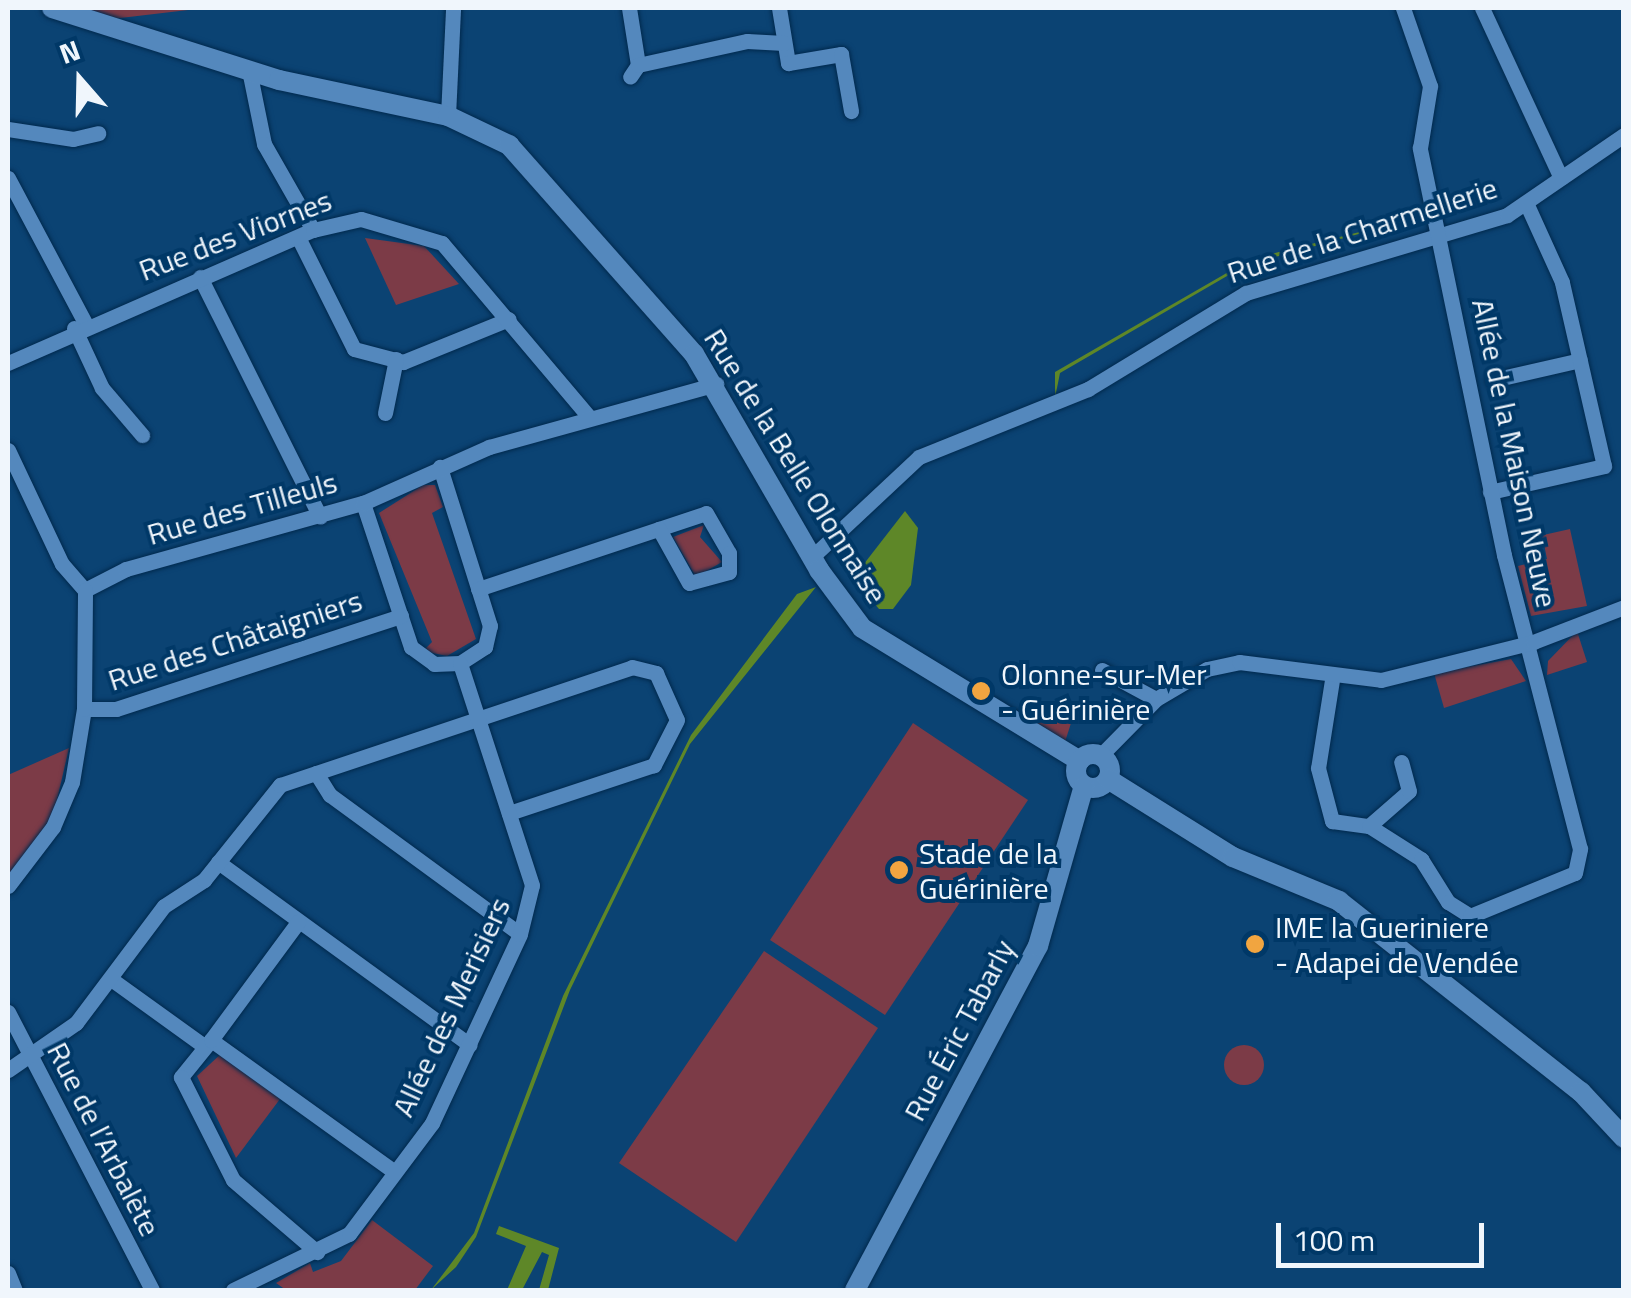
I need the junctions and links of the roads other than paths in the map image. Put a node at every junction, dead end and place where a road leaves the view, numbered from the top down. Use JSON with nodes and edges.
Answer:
{"nodes":[{"id":1,"x":52,"y":8,"type":"edge"},
{"id":2,"x":453,"y":8,"type":"edge"},
{"id":3,"x":629,"y":8,"type":"edge"},
{"id":4,"x":779,"y":8,"type":"edge"},
{"id":5,"x":1403,"y":8,"type":"edge"},
{"id":6,"x":1482,"y":8,"type":"edge"},
{"id":7,"x":784,"y":44,"type":"junction"},
{"id":8,"x":249,"y":70,"type":"junction"},
{"id":9,"x":850,"y":111,"type":"dead end"},
{"id":10,"x":448,"y":116,"type":"junction"},
{"id":11,"x":8,"y":130,"type":"edge"},
{"id":12,"x":98,"y":133,"type":"dead end"},
{"id":13,"x":1624,"y":135,"type":"edge"},
{"id":14,"x":8,"y":178,"type":"edge"},
{"id":15,"x":1561,"y":178,"type":"junction"},
{"id":16,"x":1527,"y":205,"type":"junction"},
{"id":17,"x":305,"y":233,"type":"junction"},
{"id":18,"x":1442,"y":236,"type":"junction"},
{"id":19,"x":200,"y":276,"type":"junction"},
{"id":20,"x":509,"y":319,"type":"junction"},
{"id":21,"x":79,"y":325,"type":"junction"},
{"id":22,"x":396,"y":359,"type":"junction"},
{"id":23,"x":1580,"y":360,"type":"junction"},
{"id":24,"x":8,"y":363,"type":"edge"},
{"id":25,"x":1493,"y":380,"type":"dead end"},
{"id":26,"x":716,"y":384,"type":"junction"},
{"id":27,"x":385,"y":413,"type":"dead end"},
{"id":28,"x":590,"y":418,"type":"junction"},
{"id":29,"x":142,"y":435,"type":"dead end"},
{"id":30,"x":8,"y":450,"type":"edge"},
{"id":31,"x":1624,"y":462,"type":"edge"},
{"id":32,"x":1604,"y":466,"type":"junction"},
{"id":33,"x":440,"y":467,"type":"junction"},
{"id":34,"x":1490,"y":492,"type":"junction"},
{"id":35,"x":363,"y":503,"type":"junction"},
{"id":36,"x":320,"y":517,"type":"junction"},
{"id":37,"x":658,"y":529,"type":"junction"},
{"id":38,"x":812,"y":558,"type":"junction"},
{"id":39,"x":478,"y":588,"type":"junction"},
{"id":40,"x":85,"y":590,"type":"junction"},
{"id":41,"x":1624,"y":606,"type":"edge"},
{"id":42,"x":401,"y":616,"type":"junction"},
{"id":43,"x":1533,"y":642,"type":"junction"},
{"id":44,"x":460,"y":663,"type":"junction"},
{"id":45,"x":1102,"y":670,"type":"dead end"},
{"id":46,"x":1332,"y":680,"type":"junction"},
{"id":47,"x":1156,"y":700,"type":"junction"},
{"id":48,"x":84,"y":709,"type":"junction"},
{"id":49,"x":478,"y":720,"type":"junction"},
{"id":50,"x":1090,"y":758,"type":"junction"},
{"id":51,"x":1401,"y":762,"type":"dead end"},
{"id":52,"x":316,"y":773,"type":"junction"},
{"id":53,"x":1108,"y":779,"type":"junction"},
{"id":54,"x":1084,"y":786,"type":"junction"},
{"id":55,"x":509,"y":813,"type":"junction"},
{"id":56,"x":1369,"y":826,"type":"junction"},
{"id":57,"x":218,"y":862,"type":"junction"},
{"id":58,"x":8,"y":886,"type":"edge"},
{"id":59,"x":298,"y":922,"type":"junction"},
{"id":60,"x":520,"y":934,"type":"junction"},
{"id":61,"x":111,"y":979,"type":"junction"},
{"id":62,"x":8,"y":1012,"type":"edge"},
{"id":63,"x":206,"y":1042,"type":"junction"},
{"id":64,"x":470,"y":1045,"type":"junction"},
{"id":65,"x":27,"y":1050,"type":"junction"},
{"id":66,"x":8,"y":1070,"type":"edge"},
{"id":67,"x":1624,"y":1138,"type":"edge"},
{"id":68,"x":395,"y":1172,"type":"junction"},
{"id":69,"x":317,"y":1252,"type":"junction"},
{"id":70,"x":8,"y":1274,"type":"edge"},
{"id":71,"x":16,"y":1290,"type":"edge"},
{"id":72,"x":152,"y":1290,"type":"edge"},
{"id":73,"x":233,"y":1290,"type":"edge"},
{"id":74,"x":855,"y":1290,"type":"edge"}],
"edges":[{"from":1,"to":8,"type":"street","name":"Rue de la Belle Olonnaise"},
{"from":2,"to":10,"type":"street"},
{"from":3,"to":7,"type":"street"},
{"from":4,"to":7,"type":"street"},
{"from":5,"to":18,"type":"street","name":"Allée de la Maison Neuve"},
{"from":6,"to":15,"type":"street"},
{"from":7,"to":9,"type":"street"},
{"from":8,"to":10,"type":"street","name":"Rue de la Belle Olonnaise"},
{"from":8,"to":17,"type":"street"},
{"from":10,"to":26,"type":"street","name":"Rue de la Belle Olonnaise"},
{"from":11,"to":12,"type":"street"},
{"from":13,"to":15,"type":"street","name":"Rue de la Charmellerie"},
{"from":14,"to":21,"type":"street"},
{"from":15,"to":16,"type":"street","name":"Rue de la Charmellerie"},
{"from":16,"to":18,"type":"street","name":"Rue de la Charmellerie"},
{"from":16,"to":23,"type":"street"},
{"from":17,"to":19,"type":"street","name":"Rue des Viornes"},
{"from":17,"to":20,"type":"street","name":"Rue des Viornes"},
{"from":17,"to":22,"type":"street"},
{"from":18,"to":34,"type":"street","name":"Allée de la Maison Neuve"},
{"from":18,"to":38,"type":"street","name":"Rue de la Charmellerie"},
{"from":19,"to":21,"type":"street","name":"Rue des Viornes"},
{"from":19,"to":36,"type":"street"},
{"from":20,"to":22,"type":"street"},
{"from":20,"to":28,"type":"street","name":"Rue des Viornes"},
{"from":21,"to":24,"type":"street","name":"Rue des Viornes"},
{"from":21,"to":29,"type":"street"},
{"from":22,"to":27,"type":"street"},
{"from":23,"to":25,"type":"street"},
{"from":23,"to":32,"type":"street"},
{"from":26,"to":28,"type":"street","name":"Rue des Tilleuls"},
{"from":26,"to":38,"type":"street","name":"Rue de la Belle Olonnaise"},
{"from":28,"to":33,"type":"street","name":"Rue des Tilleuls"},
{"from":30,"to":40,"type":"street"},
{"from":31,"to":32,"type":"street"},
{"from":32,"to":34,"type":"street"},
{"from":33,"to":35,"type":"street","name":"Rue des Tilleuls"},
{"from":33,"to":39,"type":"street"},
{"from":34,"to":43,"type":"street","name":"Allée de la Maison Neuve"},
{"from":35,"to":36,"type":"street","name":"Rue des Tilleuls"},
{"from":35,"to":42,"type":"street"},
{"from":36,"to":40,"type":"street","name":"Rue des Tilleuls"},
{"from":37,"to":37,"type":"street"},
{"from":37,"to":39,"type":"street"},
{"from":38,"to":50,"type":"street","name":"Rue de la Belle Olonnaise"},
{"from":39,"to":44,"type":"street"},
{"from":40,"to":48,"type":"street"},
{"from":41,"to":43,"type":"street","name":"Allée de la Maison Neuve"},
{"from":42,"to":44,"type":"street"},
{"from":42,"to":48,"type":"street","name":"Rue des Châtaigniers"},
{"from":43,"to":46,"type":"street"},
{"from":43,"to":56,"type":"street"},
{"from":44,"to":49,"type":"street","name":"Allée des Merisiers"},
{"from":45,"to":47,"type":"street"},
{"from":46,"to":47,"type":"street"},
{"from":46,"to":56,"type":"street"},
{"from":47,"to":50,"type":"street"},
{"from":48,"to":58,"type":"street"},
{"from":49,"to":52,"type":"street"},
{"from":49,"to":55,"type":"street","name":"Allée des Merisiers"},
{"from":49,"to":55,"type":"street"},
{"from":50,"to":53,"type":"street"},
{"from":50,"to":54,"type":"street"},
{"from":51,"to":56,"type":"street"},
{"from":52,"to":57,"type":"street"},
{"from":52,"to":60,"type":"street"},
{"from":53,"to":54,"type":"street"},
{"from":53,"to":67,"type":"street"},
{"from":54,"to":74,"type":"street","name":"Rue Éric Tabarly"},
{"from":55,"to":60,"type":"street","name":"Allée des Merisiers"},
{"from":57,"to":59,"type":"street"},
{"from":57,"to":61,"type":"street"},
{"from":59,"to":63,"type":"street"},
{"from":59,"to":64,"type":"street"},
{"from":60,"to":64,"type":"street","name":"Allée des Merisiers"},
{"from":61,"to":63,"type":"street"},
{"from":61,"to":65,"type":"street"},
{"from":62,"to":65,"type":"street","name":"Rue de l’Arbalète"},
{"from":63,"to":68,"type":"street"},
{"from":63,"to":69,"type":"street"},
{"from":64,"to":68,"type":"street","name":"Allée des Merisiers"},
{"from":65,"to":66,"type":"street"},
{"from":65,"to":72,"type":"street","name":"Rue de l’Arbalète"},
{"from":68,"to":69,"type":"street","name":"Allée des Merisiers"},
{"from":69,"to":73,"type":"street","name":"Allée des Merisiers"},
{"from":70,"to":71,"type":"street"}]}
